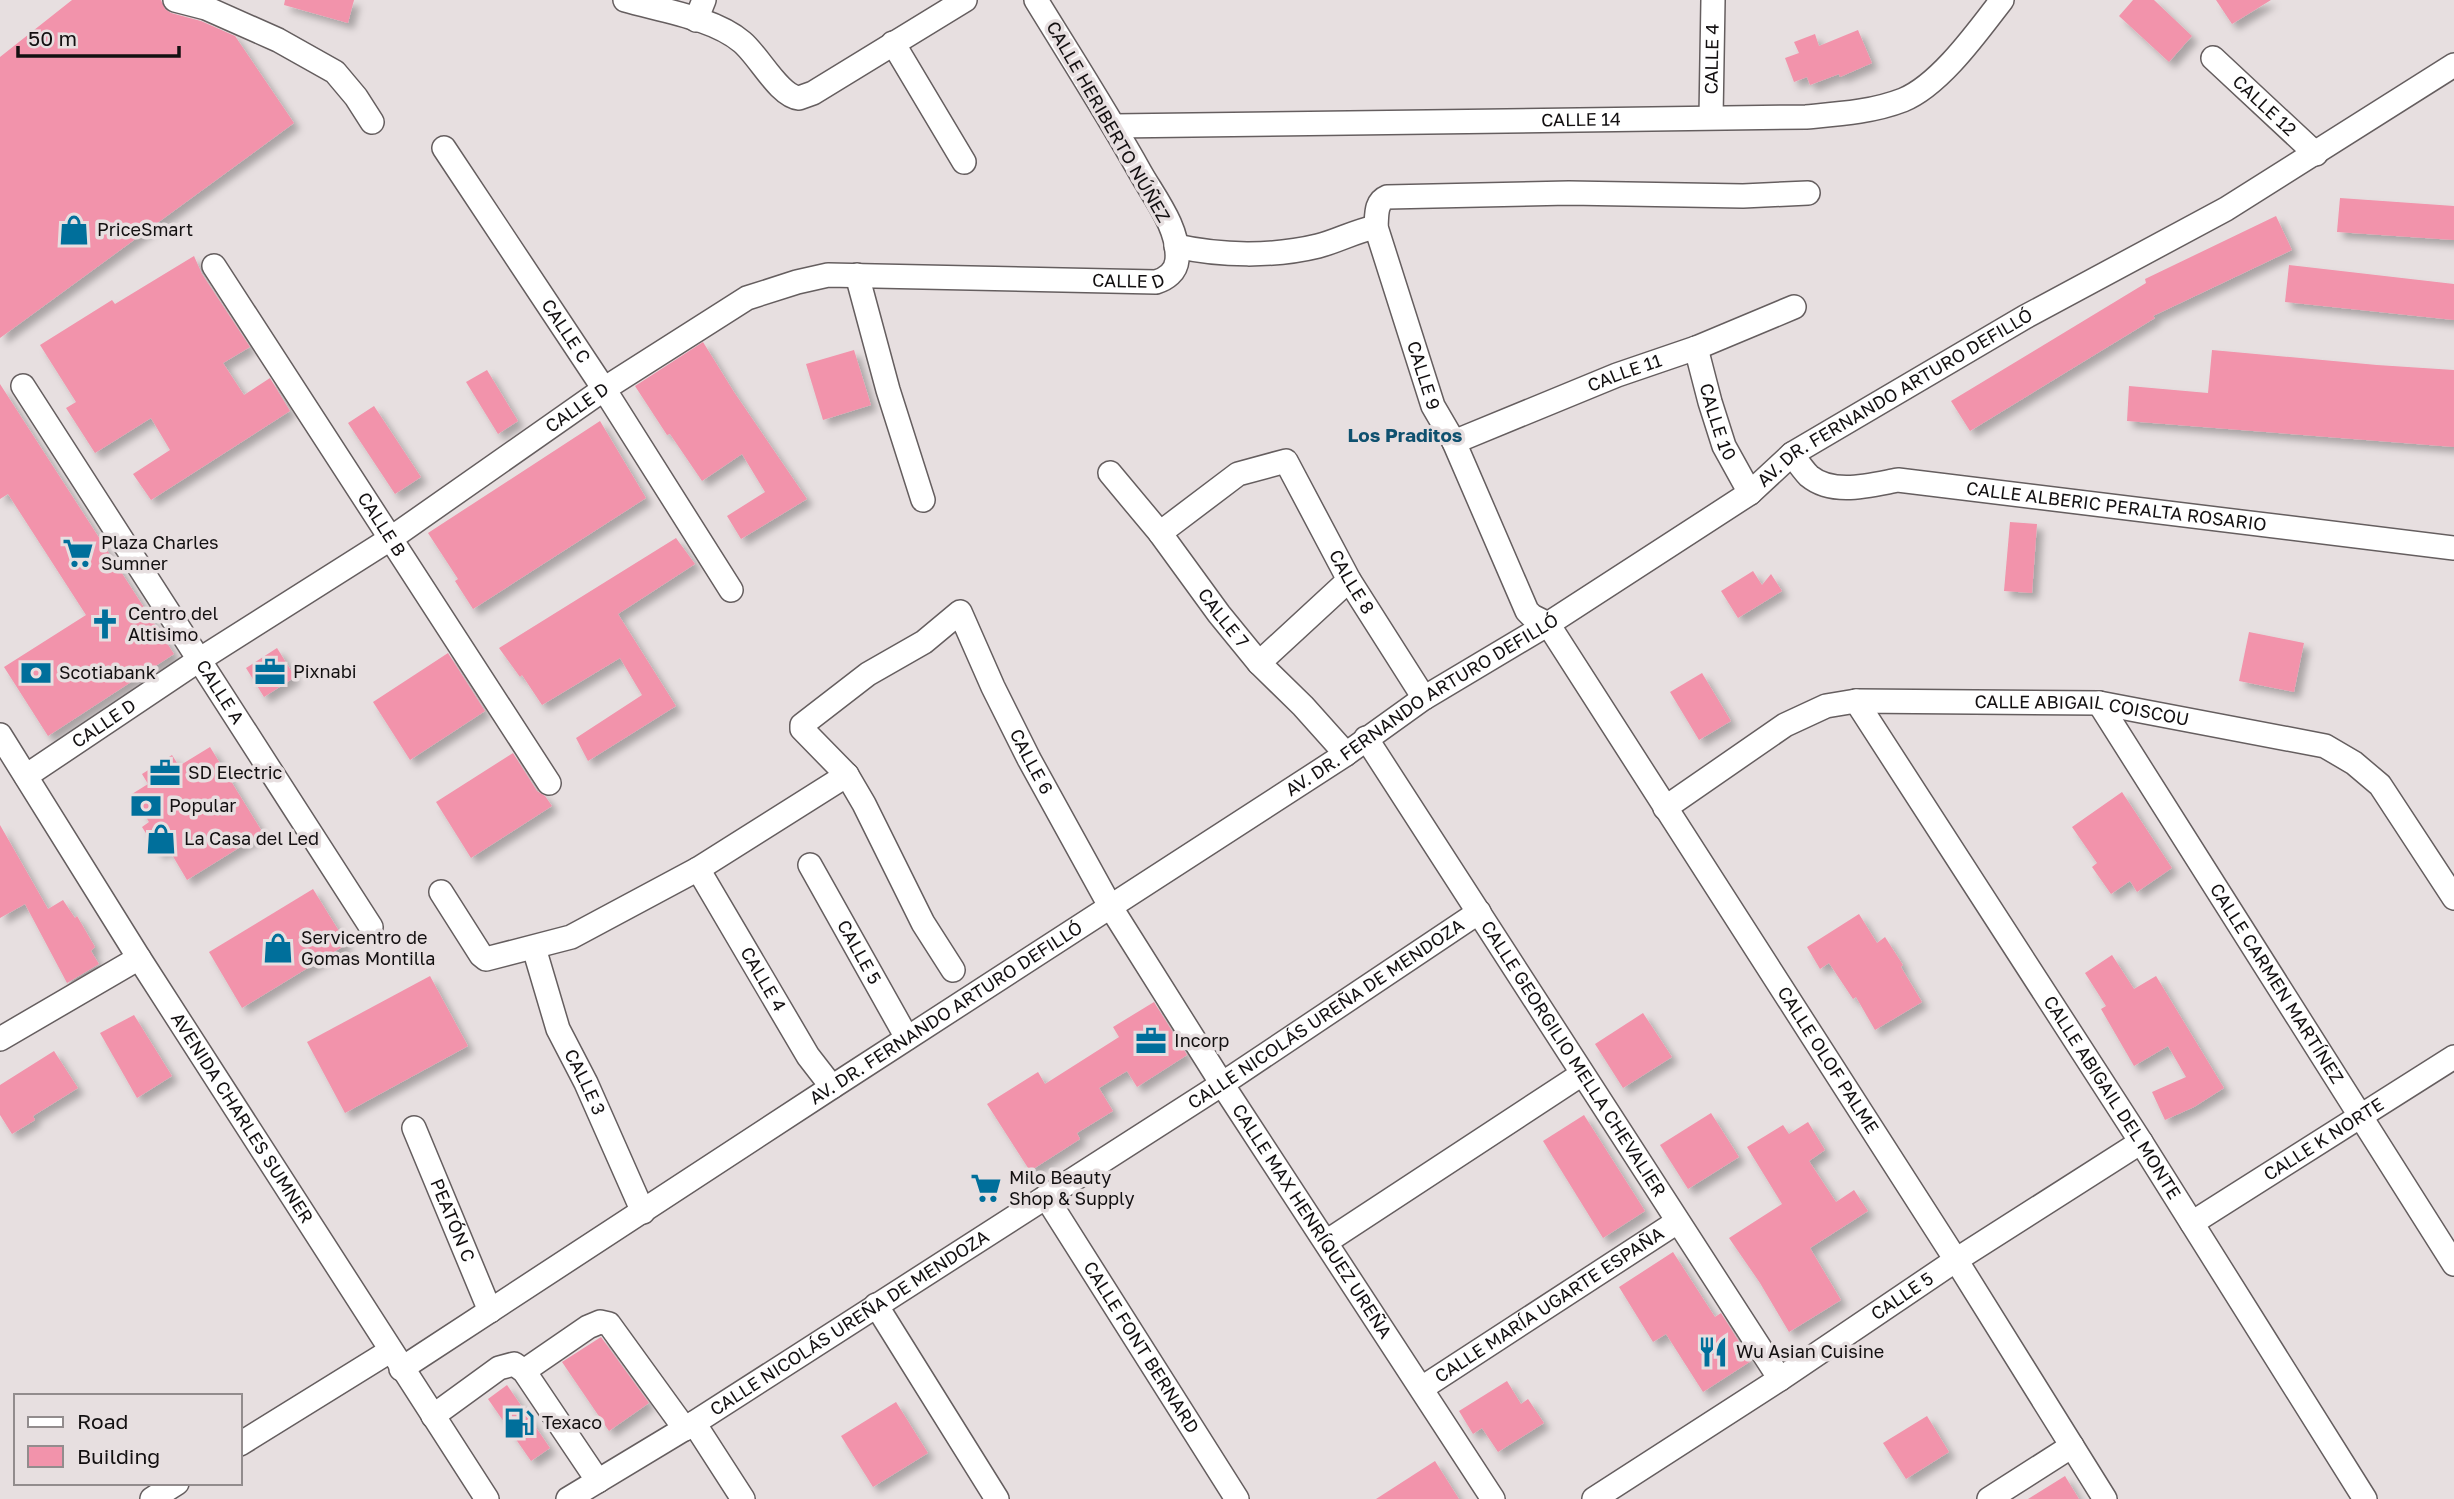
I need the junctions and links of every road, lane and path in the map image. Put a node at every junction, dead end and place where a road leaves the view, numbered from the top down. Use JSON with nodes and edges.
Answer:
{"nodes":[{"id":1,"x":175,"y":0,"type":"edge"},
{"id":2,"x":625,"y":0,"type":"edge"},
{"id":3,"x":965,"y":0,"type":"edge"},
{"id":4,"x":1036,"y":0,"type":"edge"},
{"id":5,"x":1713,"y":0,"type":"edge"},
{"id":6,"x":2002,"y":0,"type":"edge"},
{"id":7,"x":700,"y":10,"type":"edge"},
{"id":8,"x":893,"y":43,"type":"junction"},
{"id":9,"x":2213,"y":58,"type":"dead end"},
{"id":10,"x":2454,"y":65,"type":"edge"},
{"id":11,"x":1712,"y":117,"type":"junction"},
{"id":12,"x":372,"y":122,"type":"dead end"},
{"id":13,"x":1114,"y":126,"type":"junction"},
{"id":14,"x":444,"y":148,"type":"dead end"},
{"id":15,"x":2316,"y":153,"type":"junction"},
{"id":16,"x":964,"y":162,"type":"dead end"},
{"id":17,"x":1808,"y":193,"type":"dead end"},
{"id":18,"x":1376,"y":227,"type":"junction"},
{"id":19,"x":1176,"y":246,"type":"junction"},
{"id":20,"x":214,"y":266,"type":"dead end"},
{"id":21,"x":857,"y":275,"type":"junction"},
{"id":22,"x":1794,"y":307,"type":"dead end"},
{"id":23,"x":1696,"y":348,"type":"junction"},
{"id":24,"x":23,"y":386,"type":"dead end"},
{"id":25,"x":604,"y":389,"type":"junction"},
{"id":26,"x":1454,"y":442,"type":"junction"},
{"id":27,"x":1791,"y":454,"type":"junction"},
{"id":28,"x":1110,"y":473,"type":"dead end"},
{"id":29,"x":1750,"y":493,"type":"junction"},
{"id":30,"x":923,"y":500,"type":"dead end"},
{"id":31,"x":1160,"y":533,"type":"junction"},
{"id":32,"x":390,"y":539,"type":"junction"},
{"id":33,"x":2454,"y":548,"type":"edge"},
{"id":34,"x":1349,"y":580,"type":"junction"},
{"id":35,"x":731,"y":590,"type":"dead end"},
{"id":36,"x":1548,"y":624,"type":"junction"},
{"id":37,"x":200,"y":660,"type":"junction"},
{"id":38,"x":1259,"y":663,"type":"junction"},
{"id":39,"x":1424,"y":698,"type":"junction"},
{"id":40,"x":1856,"y":701,"type":"junction"},
{"id":41,"x":2099,"y":703,"type":"junction"},
{"id":42,"x":0,"y":735,"type":"edge"},
{"id":43,"x":1366,"y":738,"type":"junction"},
{"id":44,"x":1346,"y":754,"type":"junction"},
{"id":45,"x":847,"y":775,"type":"junction"},
{"id":46,"x":26,"y":776,"type":"junction"},
{"id":47,"x":550,"y":783,"type":"dead end"},
{"id":48,"x":1665,"y":808,"type":"junction"},
{"id":49,"x":810,"y":866,"type":"dead end"},
{"id":50,"x":698,"y":869,"type":"junction"},
{"id":51,"x":441,"y":892,"type":"dead end"},
{"id":52,"x":2454,"y":898,"type":"edge"},
{"id":53,"x":1110,"y":906,"type":"junction"},
{"id":54,"x":1479,"y":912,"type":"junction"},
{"id":55,"x":371,"y":927,"type":"dead end"},
{"id":56,"x":534,"y":948,"type":"junction"},
{"id":57,"x":139,"y":958,"type":"junction"},
{"id":58,"x":953,"y":970,"type":"dead end"},
{"id":59,"x":907,"y":1038,"type":"junction"},
{"id":60,"x":0,"y":1039,"type":"edge"},
{"id":61,"x":2454,"y":1057,"type":"edge"},
{"id":62,"x":1582,"y":1074,"type":"junction"},
{"id":63,"x":1222,"y":1084,"type":"junction"},
{"id":64,"x":832,"y":1087,"type":"junction"},
{"id":65,"x":2361,"y":1116,"type":"junction"},
{"id":66,"x":414,"y":1128,"type":"dead end"},
{"id":67,"x":2141,"y":1142,"type":"junction"},
{"id":68,"x":1046,"y":1197,"type":"junction"},
{"id":69,"x":643,"y":1212,"type":"junction"},
{"id":70,"x":1677,"y":1222,"type":"junction"},
{"id":71,"x":2192,"y":1223,"type":"junction"},
{"id":72,"x":1326,"y":1241,"type":"junction"},
{"id":73,"x":1956,"y":1260,"type":"junction"},
{"id":74,"x":2454,"y":1264,"type":"edge"},
{"id":75,"x":876,"y":1304,"type":"junction"},
{"id":76,"x":490,"y":1311,"type":"junction"},
{"id":77,"x":396,"y":1360,"type":"junction"},
{"id":78,"x":524,"y":1371,"type":"junction"},
{"id":79,"x":1780,"y":1379,"type":"junction"},
{"id":80,"x":1422,"y":1388,"type":"junction"},
{"id":81,"x":433,"y":1416,"type":"junction"},
{"id":82,"x":689,"y":1426,"type":"junction"},
{"id":83,"x":242,"y":1443,"type":"edge"},
{"id":84,"x":2072,"y":1446,"type":"junction"},
{"id":85,"x":598,"y":1481,"type":"junction"},
{"id":86,"x":174,"y":1485,"type":"edge"},
{"id":87,"x":152,"y":1499,"type":"edge"},
{"id":88,"x":487,"y":1499,"type":"edge"},
{"id":89,"x":568,"y":1499,"type":"edge"},
{"id":90,"x":743,"y":1499,"type":"edge"},
{"id":91,"x":997,"y":1499,"type":"edge"},
{"id":92,"x":1237,"y":1499,"type":"edge"},
{"id":93,"x":1493,"y":1499,"type":"edge"},
{"id":94,"x":1594,"y":1499,"type":"edge"},
{"id":95,"x":1989,"y":1499,"type":"edge"},
{"id":96,"x":2105,"y":1499,"type":"edge"},
{"id":97,"x":2365,"y":1499,"type":"edge"}],
"edges":[{"from":1,"to":12,"type":"street"},
{"from":2,"to":7,"type":"street"},
{"from":3,"to":8,"type":"street"},
{"from":4,"to":13,"type":"street","name":"CALLE HERIBERTO NÚÑEZ"},
{"from":5,"to":11,"type":"street","name":"CALLE 4"},
{"from":6,"to":11,"type":"street","name":"CALLE 14"},
{"from":7,"to":8,"type":"street"},
{"from":8,"to":16,"type":"street"},
{"from":9,"to":15,"type":"street","name":"CALLE 12"},
{"from":10,"to":15,"type":"street","name":"AV. DR. FERNANDO ARTURO DEFILLÓ"},
{"from":11,"to":13,"type":"street","name":"CALLE 14"},
{"from":13,"to":19,"type":"street","name":"CALLE HERIBERTO NÚÑEZ"},
{"from":14,"to":25,"type":"street","name":"CALLE C"},
{"from":15,"to":27,"type":"street","name":"AV. DR. FERNANDO ARTURO DEFILLÓ"},
{"from":17,"to":18,"type":"street"},
{"from":18,"to":19,"type":"street"},
{"from":18,"to":26,"type":"street","name":"CALLE 9"},
{"from":19,"to":21,"type":"street","name":"CALLE D"},
{"from":20,"to":32,"type":"street","name":"CALLE B"},
{"from":21,"to":25,"type":"street","name":"CALLE D"},
{"from":21,"to":30,"type":"street"},
{"from":22,"to":23,"type":"street","name":"CALLE 11"},
{"from":23,"to":26,"type":"street","name":"CALLE 11"},
{"from":23,"to":29,"type":"street","name":"CALLE 10"},
{"from":24,"to":37,"type":"street","name":"CALLE A"},
{"from":25,"to":32,"type":"street","name":"CALLE D"},
{"from":25,"to":35,"type":"street","name":"CALLE C"},
{"from":26,"to":36,"type":"street","name":"CALLE 9"},
{"from":27,"to":29,"type":"street","name":"AV. DR. FERNANDO ARTURO DEFILLÓ"},
{"from":27,"to":33,"type":"street","name":"CALLE ALBERIC PERALTA ROSARIO"},
{"from":28,"to":31,"type":"street","name":"CALLE 7"},
{"from":29,"to":36,"type":"street","name":"AV. DR. FERNANDO ARTURO DEFILLÓ"},
{"from":31,"to":34,"type":"street","name":"CALLE 8"},
{"from":31,"to":38,"type":"street","name":"CALLE 7"},
{"from":32,"to":37,"type":"street","name":"CALLE D"},
{"from":32,"to":47,"type":"street","name":"CALLE B"},
{"from":34,"to":38,"type":"street"},
{"from":34,"to":39,"type":"street","name":"CALLE 8"},
{"from":36,"to":39,"type":"street","name":"AV. DR. FERNANDO ARTURO DEFILLÓ"},
{"from":36,"to":48,"type":"street","name":"CALLE OLOF PALME"},
{"from":37,"to":46,"type":"street","name":"CALLE D"},
{"from":37,"to":55,"type":"street","name":"CALLE A"},
{"from":38,"to":44,"type":"street","name":"CALLE 7"},
{"from":39,"to":43,"type":"street","name":"AV. DR. FERNANDO ARTURO DEFILLÓ"},
{"from":40,"to":41,"type":"street","name":"CALLE ABIGAIL COISCOU"},
{"from":40,"to":48,"type":"street","name":"CALLE ABIGAIL COISCOU"},
{"from":40,"to":67,"type":"street","name":"CALLE ABIGAIL DEL MONTE"},
{"from":41,"to":52,"type":"street","name":"CALLE ABIGAIL COISCOU"},
{"from":41,"to":65,"type":"street","name":"CALLE CARMEN MARTÍNEZ"},
{"from":42,"to":46,"type":"street","name":"AVENIDA CHARLES SUMNER"},
{"from":43,"to":44,"type":"street","name":"AV. DR. FERNANDO ARTURO DEFILLÓ"},
{"from":43,"to":54,"type":"street","name":"CALLE GEORGILIO MELLA CHEVALIER"},
{"from":44,"to":53,"type":"street","name":"AV. DR. FERNANDO ARTURO DEFILLÓ"},
{"from":45,"to":50,"type":"street"},
{"from":45,"to":53,"type":"street","name":"CALLE 6"},
{"from":45,"to":58,"type":"street"},
{"from":46,"to":57,"type":"street","name":"AVENIDA CHARLES SUMNER"},
{"from":48,"to":73,"type":"street","name":"CALLE OLOF PALME"},
{"from":49,"to":59,"type":"street","name":"CALLE 5"},
{"from":50,"to":56,"type":"street"},
{"from":50,"to":64,"type":"street","name":"CALLE 4"},
{"from":51,"to":56,"type":"street"},
{"from":53,"to":59,"type":"street","name":"AV. DR. FERNANDO ARTURO DEFILLÓ"},
{"from":53,"to":63,"type":"street","name":"CALLE MAX HENRÍQUEZ UREÑA"},
{"from":54,"to":62,"type":"street","name":"CALLE GEORGILIO MELLA CHEVALIER"},
{"from":54,"to":63,"type":"street","name":"CALLE NICOLÁS UREÑA DE MENDOZA"},
{"from":56,"to":69,"type":"street","name":"CALLE 3"},
{"from":57,"to":60,"type":"street"},
{"from":57,"to":77,"type":"street","name":"AVENIDA CHARLES SUMNER"},
{"from":59,"to":64,"type":"street","name":"AV. DR. FERNANDO ARTURO DEFILLÓ"},
{"from":61,"to":65,"type":"street","name":"CALLE K NORTE"},
{"from":62,"to":70,"type":"street","name":"CALLE GEORGILIO MELLA CHEVALIER"},
{"from":62,"to":72,"type":"street"},
{"from":63,"to":68,"type":"street","name":"CALLE NICOLÁS UREÑA DE MENDOZA"},
{"from":63,"to":72,"type":"street","name":"CALLE MAX HENRÍQUEZ UREÑA"},
{"from":64,"to":69,"type":"street","name":"AV. DR. FERNANDO ARTURO DEFILLÓ"},
{"from":65,"to":71,"type":"street","name":"CALLE K NORTE"},
{"from":65,"to":74,"type":"street","name":"CALLE CARMEN MARTÍNEZ"},
{"from":66,"to":76,"type":"street","name":"PEATÓN C"},
{"from":67,"to":71,"type":"street","name":"CALLE ABIGAIL DEL MONTE"},
{"from":67,"to":73,"type":"street","name":"CALLE 5"},
{"from":68,"to":75,"type":"street","name":"CALLE NICOLÁS UREÑA DE MENDOZA"},
{"from":68,"to":92,"type":"street","name":"CALLE FONT BERNARD"},
{"from":69,"to":76,"type":"street","name":"AV. DR. FERNANDO ARTURO DEFILLÓ"},
{"from":70,"to":79,"type":"street","name":"CALLE GEORGILIO MELLA CHEVALIER"},
{"from":70,"to":80,"type":"street","name":"CALLE MARÍA UGARTE ESPAÑA"},
{"from":71,"to":97,"type":"street","name":"CALLE ABIGAIL DEL MONTE"},
{"from":72,"to":80,"type":"street","name":"CALLE MAX HENRÍQUEZ UREÑA"},
{"from":73,"to":79,"type":"street","name":"CALLE 5"},
{"from":73,"to":84,"type":"street","name":"CALLE OLOF PALME"},
{"from":75,"to":82,"type":"street","name":"CALLE NICOLÁS UREÑA DE MENDOZA"},
{"from":75,"to":91,"type":"street"},
{"from":76,"to":77,"type":"street","name":"AV. DR. FERNANDO ARTURO DEFILLÓ"},
{"from":77,"to":81,"type":"street","name":"AVENIDA CHARLES SUMNER"},
{"from":77,"to":83,"type":"street","name":"AV. DR. FERNANDO ARTURO DEFILLÓ"},
{"from":78,"to":81,"type":"street"},
{"from":78,"to":82,"type":"street"},
{"from":78,"to":85,"type":"street"},
{"from":79,"to":94,"type":"street","name":"CALLE 5"},
{"from":80,"to":93,"type":"street","name":"CALLE MAX HENRÍQUEZ UREÑA"},
{"from":81,"to":88,"type":"street","name":"AVENIDA CHARLES SUMNER"},
{"from":82,"to":85,"type":"street","name":"CALLE NICOLÁS UREÑA DE MENDOZA"},
{"from":82,"to":90,"type":"street"},
{"from":84,"to":95,"type":"street"},
{"from":84,"to":96,"type":"street","name":"CALLE OLOF PALME"},
{"from":85,"to":89,"type":"street","name":"CALLE NICOLÁS UREÑA DE MENDOZA"},
{"from":86,"to":87,"type":"street"}]}
